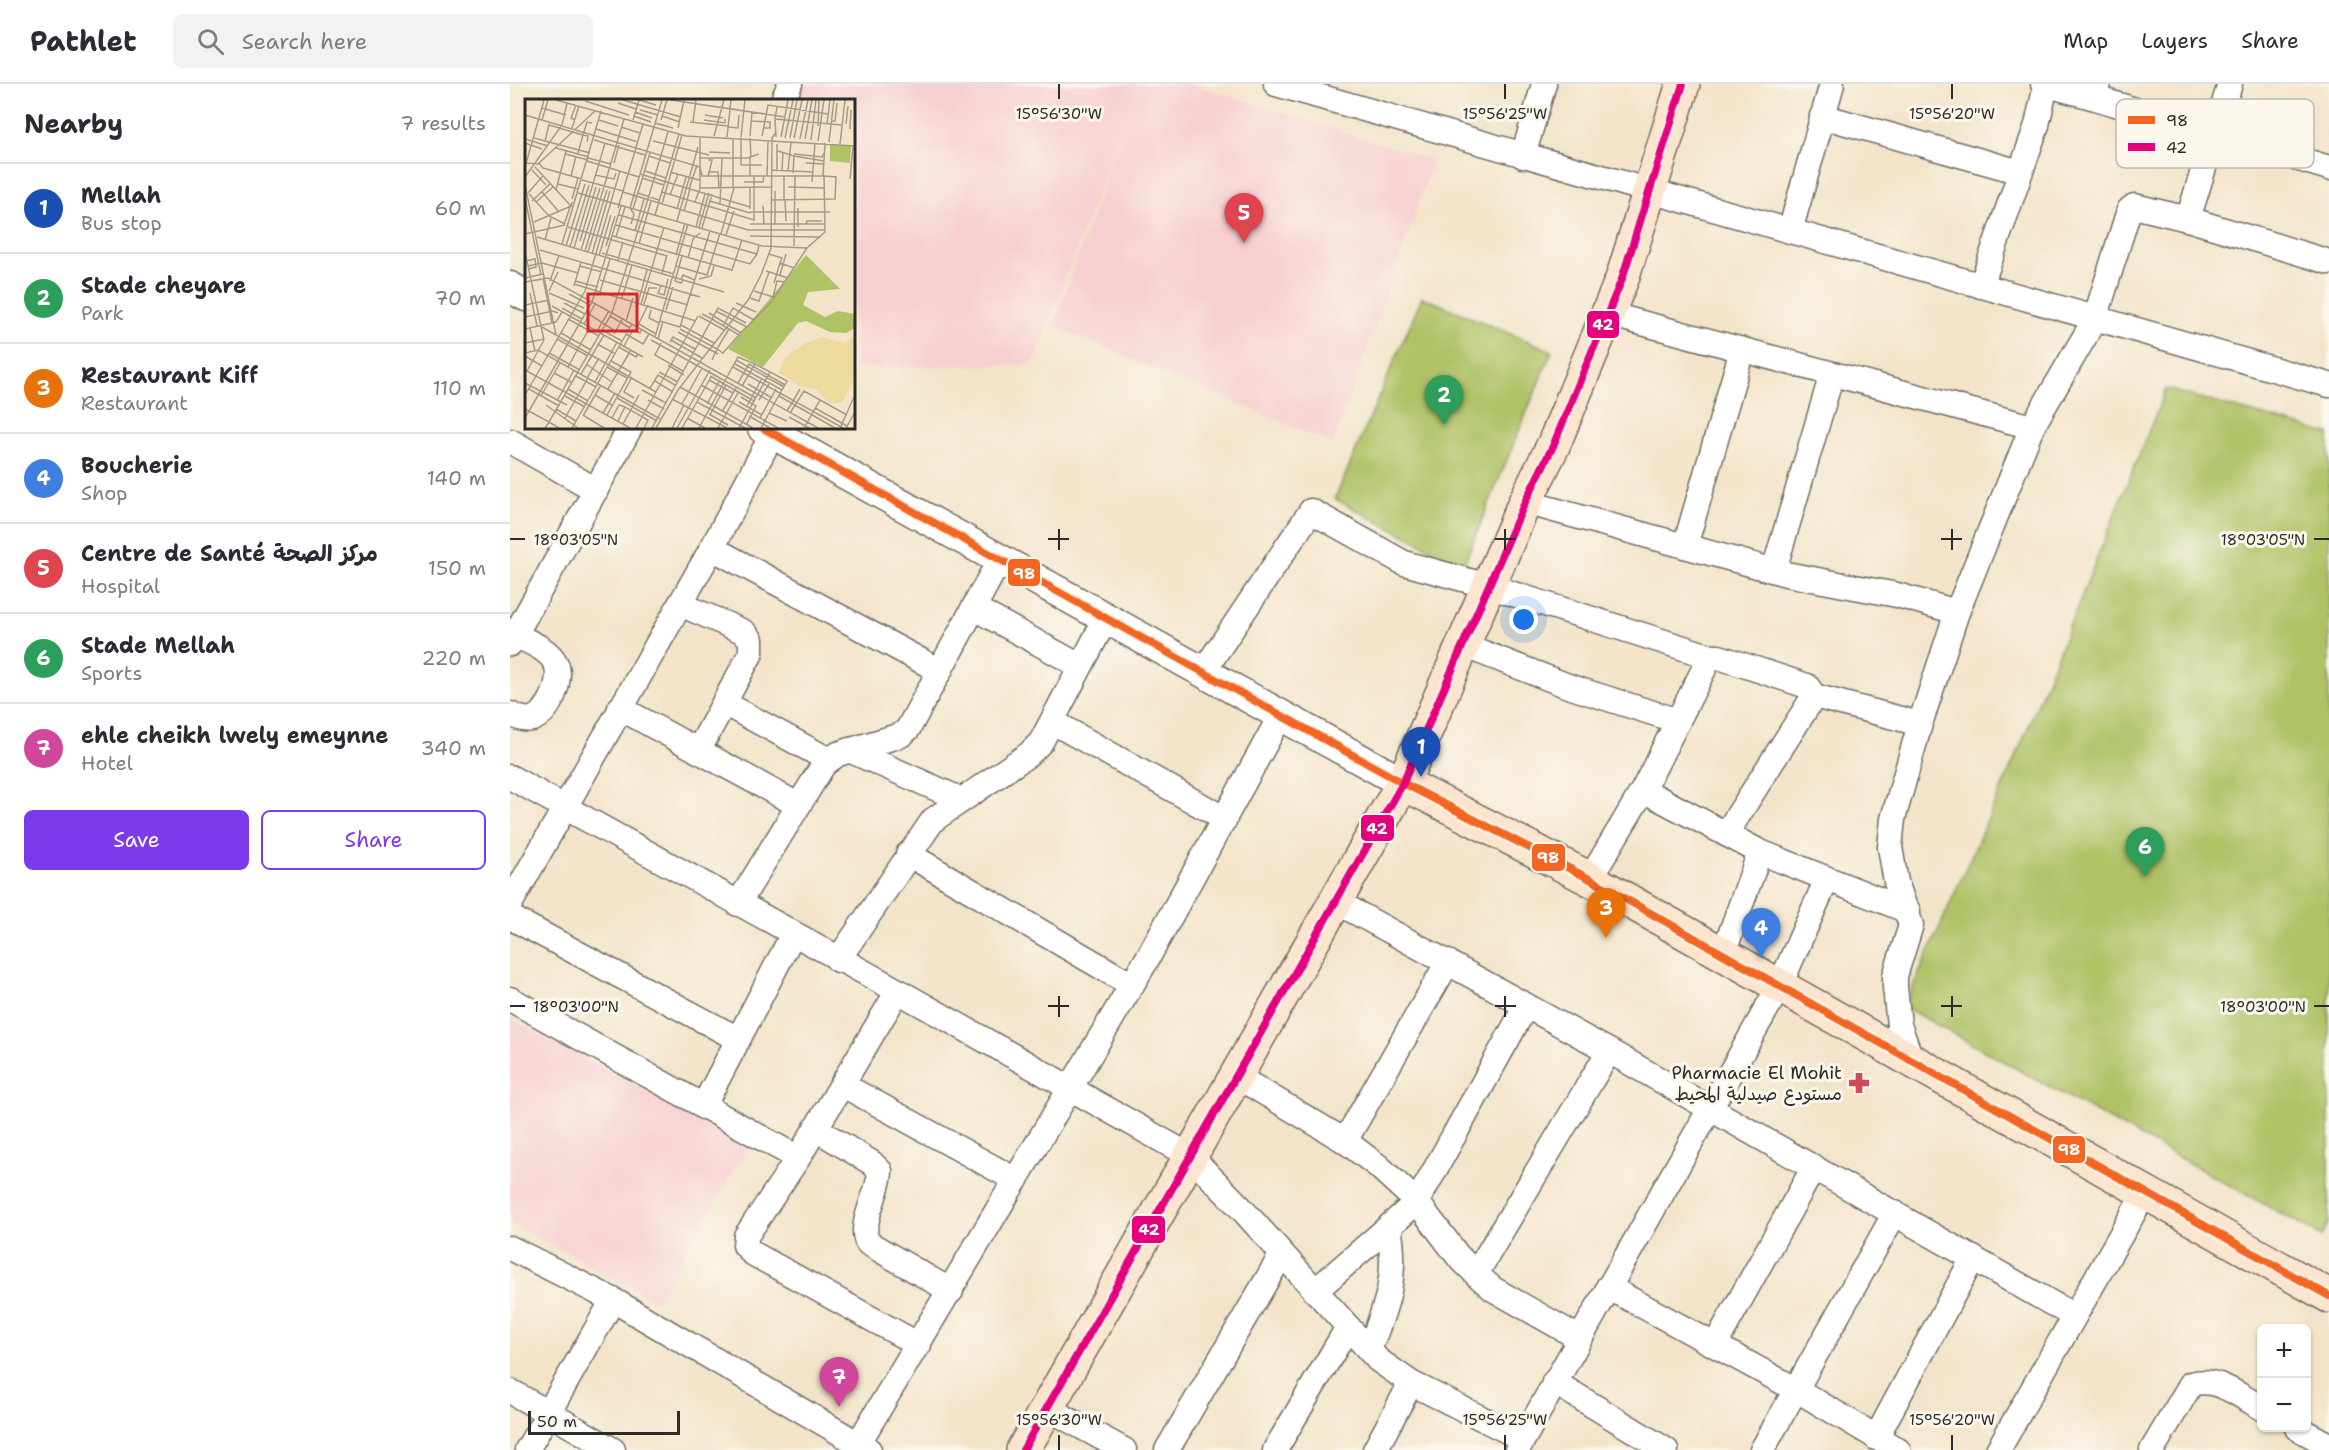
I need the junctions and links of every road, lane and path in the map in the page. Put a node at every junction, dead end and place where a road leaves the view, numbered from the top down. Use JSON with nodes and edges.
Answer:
{"nodes":[{"id":1,"x":790,"y":84,"type":"edge"},
{"id":2,"x":1276,"y":84,"type":"edge"},
{"id":3,"x":1544,"y":84,"type":"edge"},
{"id":4,"x":1683,"y":84,"type":"edge"},
{"id":5,"x":1832,"y":84,"type":"edge"},
{"id":6,"x":2045,"y":84,"type":"edge"},
{"id":7,"x":2230,"y":84,"type":"edge"},
{"id":8,"x":2095,"y":91,"type":"edge"},
{"id":9,"x":783,"y":99,"type":"edge"},
{"id":10,"x":2117,"y":99,"type":"edge"},
{"id":11,"x":2226,"y":99,"type":"edge"},
{"id":12,"x":1822,"y":116,"type":"junction"},
{"id":13,"x":1523,"y":156,"type":"junction"},
{"id":14,"x":2314,"y":164,"type":"edge"},
{"id":15,"x":2204,"y":168,"type":"edge"},
{"id":16,"x":2329,"y":168,"type":"edge"},
{"id":17,"x":2020,"y":172,"type":"junction"},
{"id":18,"x":1651,"y":191,"type":"junction"},
{"id":19,"x":2188,"y":219,"type":"junction"},
{"id":20,"x":1790,"y":231,"type":"junction"},
{"id":21,"x":2329,"y":262,"type":"edge"},
{"id":22,"x":1981,"y":286,"type":"junction"},
{"id":23,"x":510,"y":287,"type":"edge"},
{"id":24,"x":525,"y":295,"type":"edge"},
{"id":25,"x":1608,"y":314,"type":"junction"},
{"id":26,"x":2095,"y":318,"type":"junction"},
{"id":27,"x":1742,"y":350,"type":"junction"},
{"id":28,"x":1832,"y":374,"type":"junction"},
{"id":29,"x":2329,"y":385,"type":"edge"},
{"id":30,"x":2032,"y":427,"type":"junction"},
{"id":31,"x":629,"y":429,"type":"edge"},
{"id":32,"x":768,"y":430,"type":"edge"},
{"id":33,"x":510,"y":441,"type":"edge"},
{"id":34,"x":596,"y":490,"type":"junction"},
{"id":35,"x":1525,"y":502,"type":"junction"},
{"id":36,"x":1685,"y":546,"type":"junction"},
{"id":37,"x":712,"y":548,"type":"junction"},
{"id":38,"x":1000,"y":559,"type":"junction"},
{"id":39,"x":1774,"y":570,"type":"junction"},
{"id":40,"x":1488,"y":586,"type":"junction"},
{"id":41,"x":680,"y":604,"type":"junction"},
{"id":42,"x":974,"y":608,"type":"junction"},
{"id":43,"x":1957,"y":612,"type":"junction"},
{"id":44,"x":1106,"y":618,"type":"junction"},
{"id":45,"x":513,"y":640,"type":"edge"},
{"id":46,"x":1463,"y":645,"type":"junction"},
{"id":47,"x":1712,"y":657,"type":"junction"},
{"id":48,"x":1080,"y":666,"type":"junction"},
{"id":49,"x":940,"y":671,"type":"junction"},
{"id":50,"x":1203,"y":672,"type":"junction"},
{"id":51,"x":1814,"y":696,"type":"junction"},
{"id":52,"x":724,"y":703,"type":"junction"},
{"id":53,"x":620,"y":708,"type":"junction"},
{"id":54,"x":510,"y":714,"type":"edge"},
{"id":55,"x":1281,"y":715,"type":"junction"},
{"id":56,"x":1678,"y":721,"type":"junction"},
{"id":57,"x":1053,"y":722,"type":"junction"},
{"id":58,"x":1920,"y":724,"type":"junction"},
{"id":59,"x":698,"y":751,"type":"junction"},
{"id":60,"x":839,"y":755,"type":"junction"},
{"id":61,"x":510,"y":777,"type":"edge"},
{"id":62,"x":1403,"y":783,"type":"junction"},
{"id":63,"x":1643,"y":790,"type":"junction"},
{"id":64,"x":962,"y":800,"type":"junction"},
{"id":65,"x":798,"y":805,"type":"junction"},
{"id":66,"x":563,"y":807,"type":"junction"},
{"id":67,"x":1225,"y":819,"type":"junction"},
{"id":68,"x":1726,"y":834,"type":"junction"},
{"id":69,"x":1760,"y":852,"type":"junction"},
{"id":70,"x":908,"y":854,"type":"junction"},
{"id":71,"x":1590,"y":879,"type":"junction"},
{"id":72,"x":1827,"y":879,"type":"junction"},
{"id":73,"x":1335,"y":901,"type":"junction"},
{"id":74,"x":510,"y":904,"type":"edge"},
{"id":75,"x":738,"y":904,"type":"junction"},
{"id":76,"x":1908,"y":912,"type":"junction"},
{"id":77,"x":510,"y":917,"type":"edge"},
{"id":78,"x":793,"y":934,"type":"junction"},
{"id":79,"x":1723,"y":954,"type":"junction"},
{"id":80,"x":838,"y":960,"type":"junction"},
{"id":81,"x":1448,"y":962,"type":"junction"},
{"id":82,"x":1132,"y":985,"type":"junction"},
{"id":83,"x":1780,"y":985,"type":"junction"},
{"id":84,"x":898,"y":991,"type":"junction"},
{"id":85,"x":510,"y":999,"type":"edge"},
{"id":86,"x":1526,"y":1006,"type":"junction"},
{"id":87,"x":738,"y":1039,"type":"junction"},
{"id":88,"x":1610,"y":1051,"type":"junction"},
{"id":89,"x":1911,"y":1059,"type":"junction"},
{"id":90,"x":1236,"y":1076,"type":"junction"},
{"id":91,"x":843,"y":1085,"type":"junction"},
{"id":92,"x":1071,"y":1090,"type":"junction"},
{"id":93,"x":703,"y":1107,"type":"junction"},
{"id":94,"x":1709,"y":1108,"type":"junction"},
{"id":95,"x":816,"y":1129,"type":"junction"},
{"id":96,"x":1345,"y":1141,"type":"junction"},
{"id":97,"x":1190,"y":1156,"type":"junction"},
{"id":98,"x":798,"y":1158,"type":"junction"},
{"id":99,"x":1814,"y":1167,"type":"junction"},
{"id":100,"x":1016,"y":1180,"type":"junction"},
{"id":101,"x":2146,"y":1191,"type":"junction"},
{"id":102,"x":1418,"y":1202,"type":"junction"},
{"id":103,"x":1895,"y":1213,"type":"junction"},
{"id":104,"x":1389,"y":1227,"type":"junction"},
{"id":105,"x":510,"y":1248,"type":"edge"},
{"id":106,"x":1282,"y":1254,"type":"junction"},
{"id":107,"x":1973,"y":1258,"type":"junction"},
{"id":108,"x":1476,"y":1274,"type":"junction"},
{"id":109,"x":1608,"y":1287,"type":"junction"},
{"id":110,"x":951,"y":1291,"type":"junction"},
{"id":111,"x":1315,"y":1291,"type":"junction"},
{"id":112,"x":2329,"y":1296,"type":"edge"},
{"id":113,"x":613,"y":1300,"type":"junction"},
{"id":114,"x":2074,"y":1316,"type":"junction"},
{"id":115,"x":1348,"y":1327,"type":"junction"},
{"id":116,"x":1579,"y":1338,"type":"junction"},
{"id":117,"x":1715,"y":1345,"type":"junction"},
{"id":118,"x":919,"y":1346,"type":"junction"},
{"id":119,"x":1369,"y":1350,"type":"junction"},
{"id":120,"x":1554,"y":1382,"type":"junction"},
{"id":121,"x":1411,"y":1383,"type":"junction"},
{"id":122,"x":1797,"y":1389,"type":"junction"},
{"id":123,"x":510,"y":1391,"type":"edge"},
{"id":124,"x":2257,"y":1405,"type":"edge"},
{"id":125,"x":1047,"y":1408,"type":"junction"},
{"id":126,"x":549,"y":1412,"type":"junction"},
{"id":127,"x":2305,"y":1432,"type":"edge"},
{"id":128,"x":1876,"y":1438,"type":"junction"},
{"id":129,"x":1520,"y":1445,"type":"edge"},
{"id":130,"x":2329,"y":1445,"type":"edge"},
{"id":131,"x":864,"y":1447,"type":"edge"},
{"id":132,"x":1768,"y":1448,"type":"edge"},
{"id":133,"x":1661,"y":1449,"type":"edge"},
{"id":134,"x":527,"y":1450,"type":"edge"},
{"id":135,"x":613,"y":1450,"type":"edge"},
{"id":136,"x":1023,"y":1450,"type":"edge"},
{"id":137,"x":1124,"y":1450,"type":"edge"},
{"id":138,"x":1167,"y":1450,"type":"edge"},
{"id":139,"x":1275,"y":1450,"type":"edge"},
{"id":140,"x":1376,"y":1450,"type":"edge"},
{"id":141,"x":1898,"y":1450,"type":"edge"},
{"id":142,"x":1998,"y":1450,"type":"edge"},
{"id":143,"x":2152,"y":1450,"type":"edge"}],
"edges":[{"from":1,"to":9,"type":"street"},
{"from":2,"to":13,"type":"street"},
{"from":3,"to":13,"type":"street"},
{"from":4,"to":18,"type":"main road"},
{"from":5,"to":12,"type":"street"},
{"from":6,"to":8,"type":"street"},
{"from":6,"to":17,"type":"street"},
{"from":7,"to":11,"type":"street"},
{"from":8,"to":10,"type":"street"},
{"from":12,"to":17,"type":"street"},
{"from":12,"to":20,"type":"street"},
{"from":13,"to":18,"type":"street"},
{"from":14,"to":16,"type":"street"},
{"from":15,"to":19,"type":"street"},
{"from":17,"to":22,"type":"street"},
{"from":18,"to":20,"type":"street"},
{"from":18,"to":25,"type":"main road"},
{"from":19,"to":21,"type":"street"},
{"from":19,"to":26,"type":"street"},
{"from":20,"to":22,"type":"street"},
{"from":22,"to":26,"type":"street"},
{"from":23,"to":24,"type":"street"},
{"from":25,"to":27,"type":"street"},
{"from":25,"to":35,"type":"main road"},
{"from":26,"to":29,"type":"street"},
{"from":26,"to":30,"type":"street"},
{"from":27,"to":28,"type":"street"},
{"from":27,"to":36,"type":"street"},
{"from":28,"to":30,"type":"street"},
{"from":28,"to":39,"type":"street"},
{"from":30,"to":43,"type":"street"},
{"from":31,"to":34,"type":"street"},
{"from":32,"to":37,"type":"street"},
{"from":32,"to":38,"type":"street"},
{"from":33,"to":34,"type":"street"},
{"from":34,"to":45,"type":"street"},
{"from":35,"to":36,"type":"street"},
{"from":35,"to":40,"type":"main road"},
{"from":36,"to":39,"type":"street"},
{"from":37,"to":41,"type":"street"},
{"from":37,"to":49,"type":"street"},
{"from":38,"to":42,"type":"street"},
{"from":38,"to":44,"type":"street"},
{"from":39,"to":43,"type":"street"},
{"from":40,"to":46,"type":"main road"},
{"from":40,"to":47,"type":"street"},
{"from":40,"to":50,"type":"street"},
{"from":41,"to":52,"type":"street"},
{"from":41,"to":53,"type":"street"},
{"from":42,"to":48,"type":"street"},
{"from":42,"to":49,"type":"street"},
{"from":43,"to":58,"type":"street"},
{"from":44,"to":48,"type":"street"},
{"from":44,"to":50,"type":"street"},
{"from":45,"to":54,"type":"street"},
{"from":46,"to":56,"type":"street"},
{"from":46,"to":62,"type":"main road"},
{"from":47,"to":51,"type":"street"},
{"from":47,"to":56,"type":"street"},
{"from":48,"to":57,"type":"street"},
{"from":49,"to":60,"type":"street"},
{"from":50,"to":55,"type":"street"},
{"from":51,"to":58,"type":"street"},
{"from":51,"to":68,"type":"street"},
{"from":52,"to":59,"type":"street"},
{"from":52,"to":60,"type":"street"},
{"from":53,"to":59,"type":"street"},
{"from":53,"to":66,"type":"street"},
{"from":55,"to":62,"type":"street"},
{"from":55,"to":67,"type":"street"},
{"from":56,"to":63,"type":"street"},
{"from":57,"to":64,"type":"street"},
{"from":57,"to":67,"type":"street"},
{"from":58,"to":76,"type":"street"},
{"from":59,"to":65,"type":"street"},
{"from":60,"to":64,"type":"street"},
{"from":60,"to":65,"type":"street"},
{"from":61,"to":66,"type":"street"},
{"from":62,"to":71,"type":"main road"},
{"from":62,"to":73,"type":"main road"},
{"from":63,"to":68,"type":"street"},
{"from":63,"to":71,"type":"street"},
{"from":64,"to":70,"type":"street"},
{"from":65,"to":75,"type":"street"},
{"from":66,"to":74,"type":"street"},
{"from":66,"to":75,"type":"street"},
{"from":67,"to":82,"type":"street"},
{"from":68,"to":69,"type":"street"},
{"from":69,"to":72,"type":"street"},
{"from":69,"to":79,"type":"street"},
{"from":70,"to":80,"type":"street"},
{"from":70,"to":82,"type":"street"},
{"from":71,"to":79,"type":"main road"},
{"from":72,"to":76,"type":"street"},
{"from":72,"to":83,"type":"street"},
{"from":73,"to":81,"type":"street"},
{"from":73,"to":90,"type":"main road"},
{"from":75,"to":78,"type":"street"},
{"from":76,"to":89,"type":"street"},
{"from":77,"to":87,"type":"street"},
{"from":78,"to":80,"type":"street"},
{"from":78,"to":87,"type":"street"},
{"from":79,"to":83,"type":"main road"},
{"from":80,"to":84,"type":"street"},
{"from":81,"to":86,"type":"street"},
{"from":81,"to":96,"type":"street"},
{"from":82,"to":92,"type":"street"},
{"from":83,"to":89,"type":"main road"},
{"from":83,"to":94,"type":"street"},
{"from":84,"to":91,"type":"street"},
{"from":84,"to":92,"type":"street"},
{"from":85,"to":93,"type":"street"},
{"from":86,"to":88,"type":"street"},
{"from":86,"to":102,"type":"street"},
{"from":87,"to":93,"type":"street"},
{"from":88,"to":94,"type":"street"},
{"from":88,"to":108,"type":"street"},
{"from":89,"to":101,"type":"main road"},
{"from":90,"to":96,"type":"street"},
{"from":90,"to":97,"type":"main road"},
{"from":91,"to":95,"type":"street"},
{"from":91,"to":100,"type":"street"},
{"from":92,"to":97,"type":"street"},
{"from":92,"to":100,"type":"street"},
{"from":93,"to":98,"type":"street"},
{"from":94,"to":99,"type":"street"},
{"from":94,"to":109,"type":"street"},
{"from":95,"to":98,"type":"street"},
{"from":95,"to":110,"type":"street"},
{"from":96,"to":102,"type":"street"},
{"from":97,"to":106,"type":"street"},
{"from":97,"to":125,"type":"main road"},
{"from":98,"to":118,"type":"street"},
{"from":99,"to":103,"type":"street"},
{"from":99,"to":117,"type":"street"},
{"from":100,"to":110,"type":"street"},
{"from":101,"to":112,"type":"main road"},
{"from":101,"to":114,"type":"street"},
{"from":102,"to":104,"type":"street"},
{"from":102,"to":108,"type":"street"},
{"from":103,"to":107,"type":"street"},
{"from":103,"to":122,"type":"street"},
{"from":104,"to":111,"type":"street"},
{"from":104,"to":119,"type":"street"},
{"from":105,"to":113,"type":"street"},
{"from":106,"to":111,"type":"street"},
{"from":106,"to":138,"type":"street"},
{"from":107,"to":114,"type":"street"},
{"from":107,"to":128,"type":"street"},
{"from":108,"to":116,"type":"street"},
{"from":109,"to":116,"type":"street"},
{"from":109,"to":117,"type":"street"},
{"from":110,"to":118,"type":"street"},
{"from":111,"to":115,"type":"street"},
{"from":113,"to":126,"type":"street"},
{"from":113,"to":131,"type":"street"},
{"from":114,"to":142,"type":"street"},
{"from":115,"to":119,"type":"street"},
{"from":115,"to":139,"type":"street"},
{"from":116,"to":120,"type":"street"},
{"from":117,"to":122,"type":"street"},
{"from":118,"to":131,"type":"street"},
{"from":119,"to":121,"type":"street"},
{"from":120,"to":129,"type":"street"},
{"from":120,"to":133,"type":"street"},
{"from":121,"to":129,"type":"street"},
{"from":121,"to":140,"type":"street"},
{"from":122,"to":128,"type":"street"},
{"from":122,"to":132,"type":"street"},
{"from":123,"to":126,"type":"street"},
{"from":124,"to":143,"type":"street"},
{"from":125,"to":136,"type":"main road"},
{"from":125,"to":137,"type":"street"},
{"from":126,"to":134,"type":"street"},
{"from":126,"to":135,"type":"street"},
{"from":127,"to":130,"type":"street"},
{"from":128,"to":141,"type":"street"}]}
